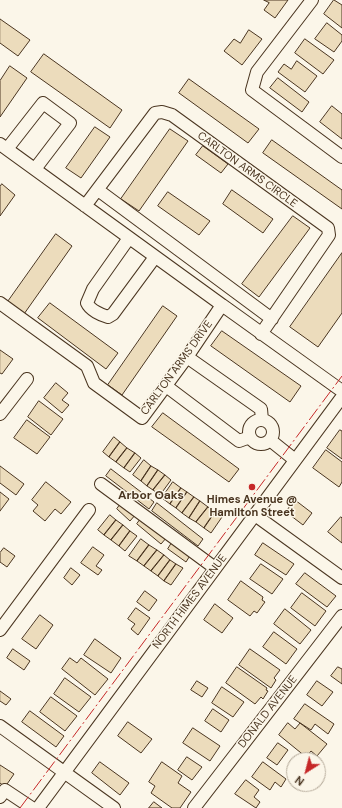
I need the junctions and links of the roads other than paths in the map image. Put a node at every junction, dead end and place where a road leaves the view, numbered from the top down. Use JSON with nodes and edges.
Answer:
{"nodes":[{"id":1,"x":312,"y":0,"type":"edge"},
{"id":2,"x":4,"y":146,"type":"edge"},
{"id":3,"x":342,"y":157,"type":"edge"},
{"id":4,"x":35,"y":169,"type":"junction"},
{"id":5,"x":98,"y":190,"type":"junction"},
{"id":6,"x":85,"y":206,"type":"junction"},
{"id":7,"x":130,"y":238,"type":"junction"},
{"id":8,"x":155,"y":257,"type":"junction"},
{"id":9,"x":0,"y":303,"type":"edge"},
{"id":10,"x":222,"y":305,"type":"junction"},
{"id":11,"x":272,"y":319,"type":"junction"},
{"id":12,"x":261,"y":334,"type":"junction"},
{"id":13,"x":187,"y":357,"type":"junction"},
{"id":14,"x":27,"y":379,"type":"dead end"},
{"id":15,"x":166,"y":386,"type":"junction"},
{"id":16,"x":342,"y":391,"type":"edge"},
{"id":17,"x":342,"y":396,"type":"edge"},
{"id":18,"x":0,"y":414,"type":"edge"},
{"id":19,"x":262,"y":420,"type":"junction"},
{"id":20,"x":250,"y":437,"type":"junction"},
{"id":21,"x":270,"y":440,"type":"junction"},
{"id":22,"x":296,"y":460,"type":"junction"},
{"id":23,"x":101,"y":484,"type":"dead end"},
{"id":24,"x":89,"y":510,"type":"dead end"},
{"id":25,"x":255,"y":515,"type":"junction"},
{"id":26,"x":215,"y":568,"type":"junction"},
{"id":27,"x":342,"y":578,"type":"edge"},
{"id":28,"x":342,"y":616,"type":"edge"},
{"id":29,"x":0,"y":630,"type":"edge"},
{"id":30,"x":0,"y":726,"type":"edge"},
{"id":31,"x":63,"y":773,"type":"junction"},
{"id":32,"x":0,"y":797,"type":"edge"},
{"id":33,"x":32,"y":808,"type":"edge"},
{"id":34,"x":38,"y":808,"type":"edge"},
{"id":35,"x":114,"y":808,"type":"edge"},
{"id":36,"x":194,"y":808,"type":"edge"}],
"edges":[{"from":1,"to":3,"type":"street"},
{"from":2,"to":4,"type":"street"},
{"from":2,"to":4,"type":"street"},
{"from":4,"to":6,"type":"street"},
{"from":5,"to":6,"type":"street","name":"CARLTON ARMS CIRCLE"},
{"from":5,"to":11,"type":"street"},
{"from":5,"to":11,"type":"street","name":"CARLTON ARMS CIRCLE"},
{"from":6,"to":7,"type":"street"},
{"from":7,"to":8,"type":"street"},
{"from":7,"to":8,"type":"street"},
{"from":8,"to":10,"type":"street"},
{"from":9,"to":15,"type":"street","name":"CARLTON ARMS DRIVE"},
{"from":10,"to":12,"type":"street"},
{"from":10,"to":13,"type":"street","name":"CARLTON ARMS DRIVE"},
{"from":11,"to":12,"type":"street","name":"CARLTON ARMS CIRCLE"},
{"from":12,"to":16,"type":"street"},
{"from":13,"to":15,"type":"street","name":"CARLTON ARMS DRIVE"},
{"from":13,"to":19,"type":"street"},
{"from":14,"to":18,"type":"street"},
{"from":15,"to":20,"type":"street"},
{"from":17,"to":22,"type":"street","name":"NORTH HIMES AVENUE"},
{"from":19,"to":20,"type":"street"},
{"from":19,"to":21,"type":"street"},
{"from":20,"to":21,"type":"street"},
{"from":21,"to":22,"type":"street"},
{"from":22,"to":25,"type":"street","name":"NORTH HIMES AVENUE"},
{"from":23,"to":26,"type":"street"},
{"from":24,"to":29,"type":"street"},
{"from":25,"to":26,"type":"street","name":"NORTH HIMES AVENUE"},
{"from":25,"to":27,"type":"street"},
{"from":26,"to":31,"type":"street","name":"NORTH HIMES AVENUE"},
{"from":28,"to":36,"type":"street","name":"DONALD AVENUE"},
{"from":30,"to":31,"type":"street"},
{"from":31,"to":34,"type":"street","name":"NORTH HIMES AVENUE"},
{"from":31,"to":35,"type":"street"},
{"from":32,"to":33,"type":"street"}]}
